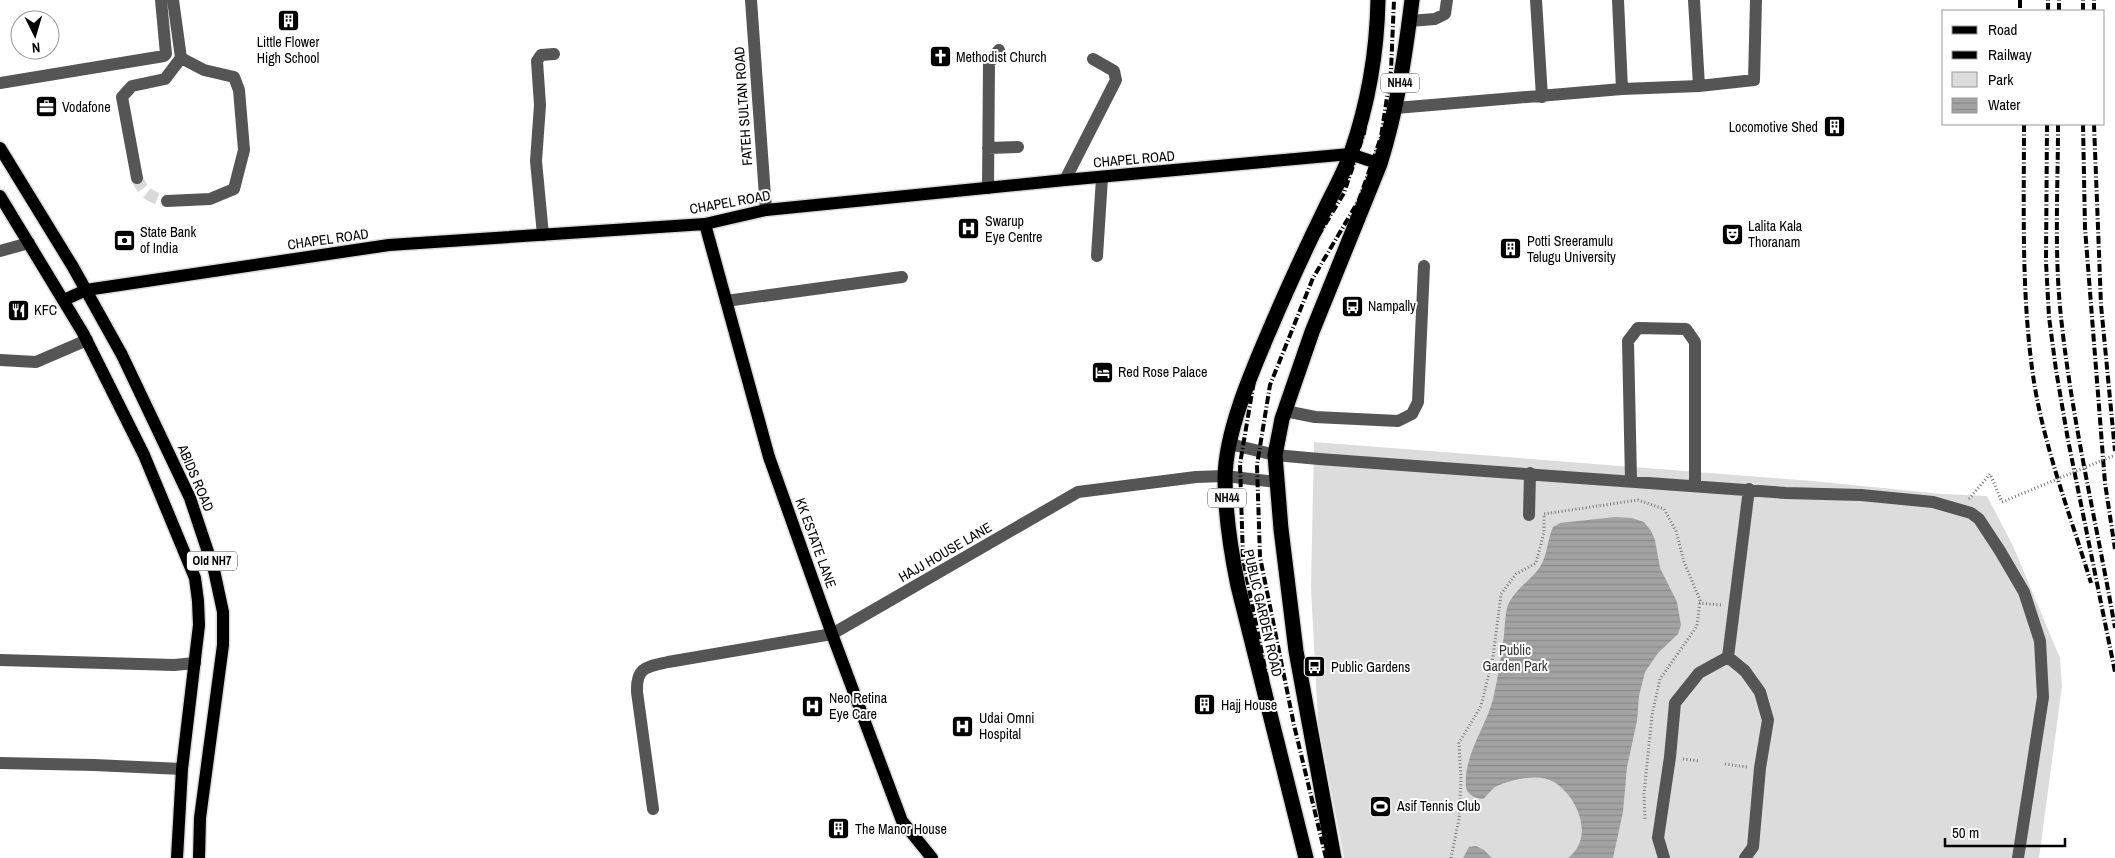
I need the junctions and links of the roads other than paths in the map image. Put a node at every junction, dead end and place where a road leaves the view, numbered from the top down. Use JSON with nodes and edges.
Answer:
{"nodes":[{"id":1,"x":161,"y":0,"type":"edge"},
{"id":2,"x":173,"y":0,"type":"edge"},
{"id":3,"x":751,"y":0,"type":"edge"},
{"id":4,"x":1378,"y":0,"type":"edge"},
{"id":5,"x":1412,"y":0,"type":"edge"},
{"id":6,"x":1447,"y":0,"type":"edge"},
{"id":7,"x":1536,"y":0,"type":"edge"},
{"id":8,"x":1618,"y":0,"type":"edge"},
{"id":9,"x":1694,"y":0,"type":"edge"},
{"id":10,"x":1756,"y":0,"type":"edge"},
{"id":11,"x":1409,"y":21,"type":"junction"},
{"id":12,"x":999,"y":50,"type":"dead end"},
{"id":13,"x":554,"y":54,"type":"dead end"},
{"id":14,"x":181,"y":58,"type":"junction"},
{"id":15,"x":1093,"y":59,"type":"dead end"},
{"id":16,"x":0,"y":83,"type":"edge"},
{"id":17,"x":1700,"y":86,"type":"junction"},
{"id":18,"x":1622,"y":89,"type":"junction"},
{"id":19,"x":1542,"y":96,"type":"junction"},
{"id":20,"x":1396,"y":108,"type":"junction"},
{"id":21,"x":1018,"y":147,"type":"dead end"},
{"id":22,"x":0,"y":148,"type":"edge"},
{"id":23,"x":988,"y":148,"type":"junction"},
{"id":24,"x":1350,"y":154,"type":"junction"},
{"id":25,"x":1380,"y":164,"type":"junction"},
{"id":26,"x":136,"y":178,"type":"tunnel mouth"},
{"id":27,"x":1102,"y":178,"type":"junction"},
{"id":28,"x":1065,"y":180,"type":"junction"},
{"id":29,"x":988,"y":188,"type":"junction"},
{"id":30,"x":0,"y":196,"type":"edge"},
{"id":31,"x":167,"y":201,"type":"tunnel mouth"},
{"id":32,"x":766,"y":210,"type":"junction"},
{"id":33,"x":705,"y":224,"type":"junction"},
{"id":34,"x":543,"y":235,"type":"junction"},
{"id":35,"x":28,"y":243,"type":"junction"},
{"id":36,"x":0,"y":251,"type":"edge"},
{"id":37,"x":1097,"y":256,"type":"dead end"},
{"id":38,"x":1424,"y":266,"type":"dead end"},
{"id":39,"x":902,"y":277,"type":"dead end"},
{"id":40,"x":86,"y":290,"type":"junction"},
{"id":41,"x":64,"y":300,"type":"junction"},
{"id":42,"x":726,"y":301,"type":"junction"},
{"id":43,"x":86,"y":340,"type":"junction"},
{"id":44,"x":0,"y":360,"type":"edge"},
{"id":45,"x":1285,"y":411,"type":"junction"},
{"id":46,"x":1230,"y":444,"type":"junction"},
{"id":47,"x":1276,"y":454,"type":"junction"},
{"id":48,"x":1530,"y":473,"type":"junction"},
{"id":49,"x":1225,"y":476,"type":"junction"},
{"id":50,"x":1631,"y":480,"type":"junction"},
{"id":51,"x":1277,"y":482,"type":"junction"},
{"id":52,"x":1695,"y":485,"type":"junction"},
{"id":53,"x":1749,"y":489,"type":"junction"},
{"id":54,"x":1529,"y":515,"type":"dead end"},
{"id":55,"x":832,"y":634,"type":"junction"},
{"id":56,"x":1728,"y":657,"type":"junction"},
{"id":57,"x":0,"y":660,"type":"edge"},
{"id":58,"x":195,"y":663,"type":"junction"},
{"id":59,"x":0,"y":764,"type":"edge"},
{"id":60,"x":182,"y":770,"type":"junction"},
{"id":61,"x":653,"y":809,"type":"dead end"},
{"id":62,"x":177,"y":858,"type":"edge"},
{"id":63,"x":199,"y":858,"type":"edge"},
{"id":64,"x":932,"y":858,"type":"edge"},
{"id":65,"x":1306,"y":858,"type":"edge"},
{"id":66,"x":1334,"y":858,"type":"edge"},
{"id":67,"x":1664,"y":858,"type":"edge"},
{"id":68,"x":1746,"y":858,"type":"edge"},
{"id":69,"x":2018,"y":858,"type":"edge"}],
"edges":[{"from":1,"to":16,"type":"street"},
{"from":2,"to":14,"type":"street"},
{"from":3,"to":32,"type":"street","name":"FATEH SULTAN ROAD"},
{"from":4,"to":24,"type":"highway","number":"NH44"},
{"from":5,"to":11,"type":"highway","number":"NH44"},
{"from":6,"to":11,"type":"street"},
{"from":7,"to":19,"type":"street"},
{"from":8,"to":18,"type":"street"},
{"from":9,"to":17,"type":"street"},
{"from":10,"to":17,"type":"street"},
{"from":11,"to":20,"type":"highway","number":"NH44"},
{"from":12,"to":23,"type":"street"},
{"from":13,"to":34,"type":"street"},
{"from":14,"to":26,"type":"street"},
{"from":14,"to":31,"type":"street"},
{"from":15,"to":28,"type":"street"},
{"from":17,"to":18,"type":"street"},
{"from":18,"to":19,"type":"street"},
{"from":19,"to":20,"type":"street"},
{"from":20,"to":25,"type":"highway","number":"NH44"},
{"from":21,"to":23,"type":"street"},
{"from":22,"to":40,"type":"main road","name":"ABIDS ROAD","number":"Old NH7"},
{"from":23,"to":29,"type":"street"},
{"from":24,"to":25,"type":"main road"},
{"from":24,"to":27,"type":"main road","name":"CHAPEL ROAD"},
{"from":24,"to":46,"type":"highway","name":"PUBLIC GARDEN ROAD","number":"NH44"},
{"from":25,"to":45,"type":"highway","number":"NH44"},
{"from":27,"to":28,"type":"main road","name":"CHAPEL ROAD"},
{"from":27,"to":37,"type":"street"},
{"from":28,"to":29,"type":"main road","name":"CHAPEL ROAD"},
{"from":29,"to":32,"type":"main road","name":"CHAPEL ROAD"},
{"from":30,"to":35,"type":"main road","number":"Old NH7"},
{"from":32,"to":33,"type":"main road","name":"CHAPEL ROAD"},
{"from":33,"to":34,"type":"main road","name":"CHAPEL ROAD"},
{"from":33,"to":42,"type":"main road","name":"KK ESTATE LANE"},
{"from":34,"to":40,"type":"main road","name":"CHAPEL ROAD"},
{"from":35,"to":36,"type":"street"},
{"from":35,"to":41,"type":"main road","number":"Old NH7"},
{"from":38,"to":45,"type":"street"},
{"from":39,"to":42,"type":"street"},
{"from":40,"to":41,"type":"main road","name":"CHAPEL ROAD"},
{"from":40,"to":63,"type":"main road","name":"ABIDS ROAD","number":"Old NH7"},
{"from":41,"to":43,"type":"main road","number":"Old NH7"},
{"from":42,"to":55,"type":"main road","name":"KK ESTATE LANE"},
{"from":43,"to":44,"type":"street"},
{"from":43,"to":58,"type":"main road","number":"Old NH7"},
{"from":45,"to":47,"type":"highway","number":"NH44"},
{"from":46,"to":47,"type":"street"},
{"from":46,"to":49,"type":"highway","name":"PUBLIC GARDEN ROAD","number":"NH44"},
{"from":47,"to":48,"type":"street"},
{"from":47,"to":51,"type":"highway","number":"NH44"},
{"from":48,"to":50,"type":"street"},
{"from":48,"to":54,"type":"street"},
{"from":49,"to":51,"type":"street","name":"HAJJ HOUSE LANE"},
{"from":49,"to":55,"type":"street","name":"HAJJ HOUSE LANE"},
{"from":49,"to":65,"type":"highway","name":"PUBLIC GARDEN ROAD","number":"NH44"},
{"from":50,"to":52,"type":"street"},
{"from":50,"to":52,"type":"street"},
{"from":51,"to":66,"type":"highway","number":"NH44"},
{"from":52,"to":53,"type":"street"},
{"from":53,"to":56,"type":"street"},
{"from":53,"to":69,"type":"street"},
{"from":55,"to":61,"type":"street","name":"HAJJ HOUSE LANE"},
{"from":55,"to":64,"type":"main road","name":"KK ESTATE LANE"},
{"from":56,"to":67,"type":"street"},
{"from":56,"to":68,"type":"street"},
{"from":57,"to":58,"type":"street"},
{"from":58,"to":60,"type":"main road","number":"Old NH7"},
{"from":59,"to":60,"type":"street"},
{"from":60,"to":62,"type":"main road","number":"Old NH7"}]}
